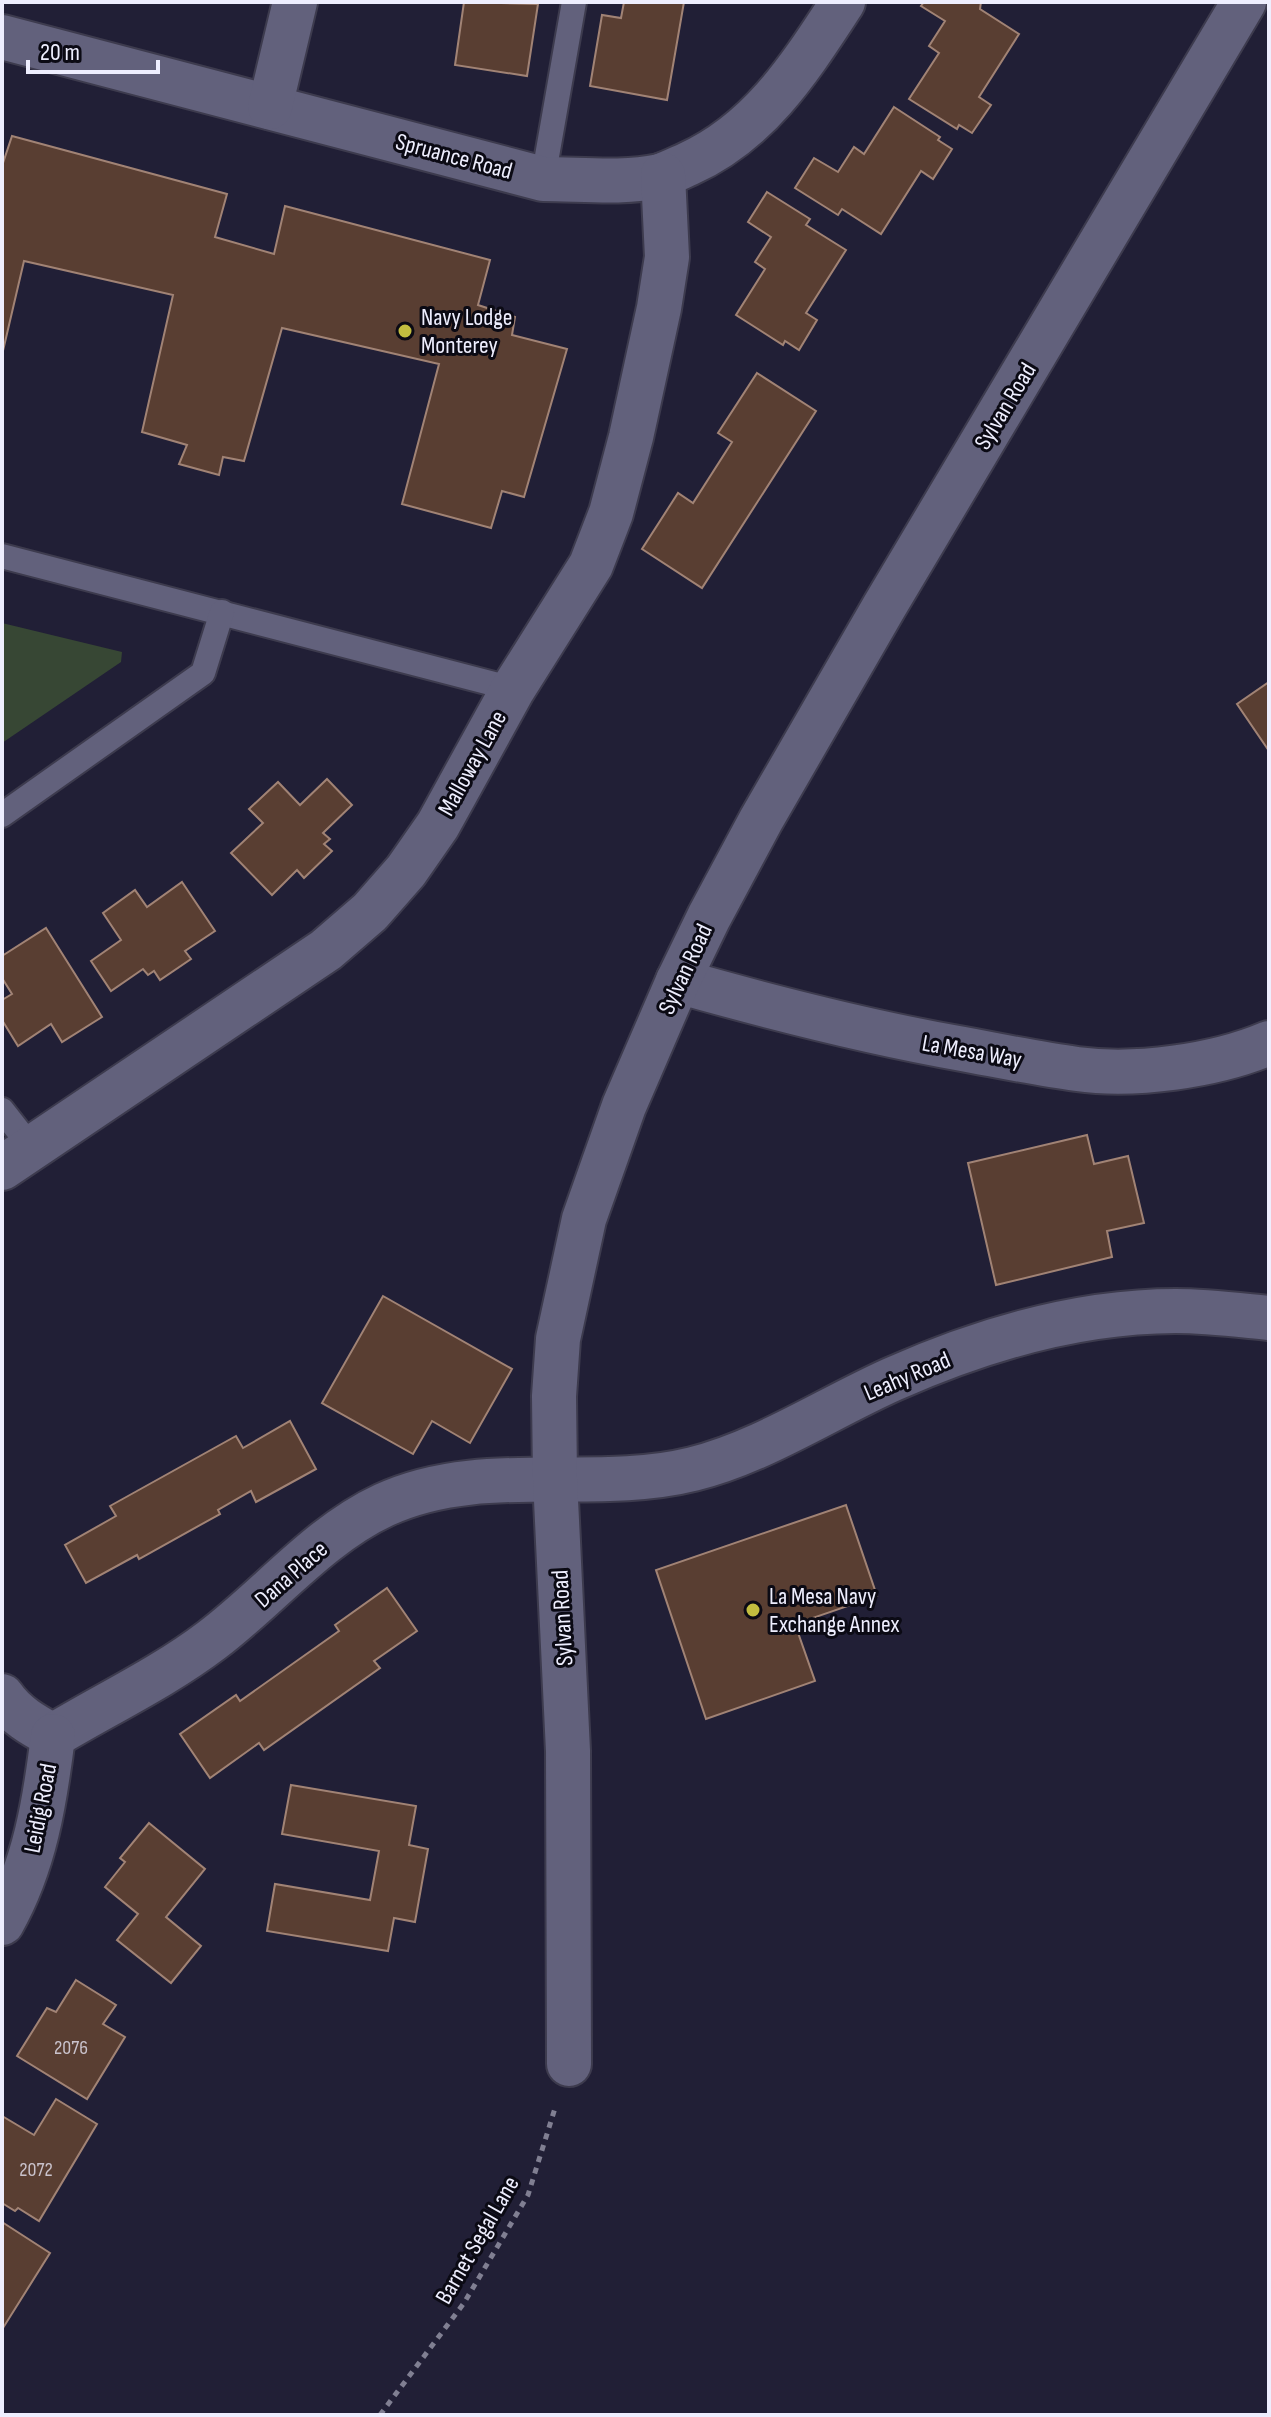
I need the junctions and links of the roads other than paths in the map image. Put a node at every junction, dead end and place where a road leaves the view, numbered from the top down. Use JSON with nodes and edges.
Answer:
{"nodes":[{"id":1,"x":295,"y":2,"type":"edge"},
{"id":2,"x":574,"y":2,"type":"edge"},
{"id":3,"x":843,"y":2,"type":"edge"},
{"id":4,"x":1244,"y":2,"type":"edge"},
{"id":5,"x":2,"y":37,"type":"edge"},
{"id":6,"x":270,"y":107,"type":"junction"},
{"id":7,"x":663,"y":175,"type":"junction"},
{"id":8,"x":543,"y":179,"type":"junction"},
{"id":9,"x":2,"y":556,"type":"edge"},
{"id":10,"x":222,"y":612,"type":"junction"},
{"id":11,"x":513,"y":689,"type":"junction"},
{"id":12,"x":2,"y":815,"type":"edge"},
{"id":13,"x":678,"y":981,"type":"junction"},
{"id":14,"x":1269,"y":1043,"type":"edge"},
{"id":15,"x":2,"y":1110,"type":"edge"},
{"id":16,"x":17,"y":1158,"type":"edge"},
{"id":17,"x":1269,"y":1318,"type":"edge"},
{"id":18,"x":555,"y":1479,"type":"junction"},
{"id":19,"x":2,"y":1696,"type":"edge"},
{"id":20,"x":53,"y":1736,"type":"junction"},
{"id":21,"x":2,"y":1923,"type":"edge"},
{"id":22,"x":569,"y":2064,"type":"road end"}],
"edges":[{"from":1,"to":6,"type":"street"},
{"from":2,"to":8,"type":"lane"},
{"from":3,"to":7,"type":"street","name":"Spruance Road"},
{"from":4,"to":13,"type":"street","name":"Sylvan Road"},
{"from":5,"to":6,"type":"street","name":"Spruance Road"},
{"from":6,"to":8,"type":"street","name":"Spruance Road"},
{"from":7,"to":8,"type":"street","name":"Spruance Road"},
{"from":7,"to":11,"type":"street","name":"Malloway Lane"},
{"from":9,"to":10,"type":"lane"},
{"from":10,"to":11,"type":"lane"},
{"from":10,"to":12,"type":"lane"},
{"from":11,"to":16,"type":"street","name":"Malloway Lane"},
{"from":13,"to":14,"type":"street","name":"La Mesa Way"},
{"from":13,"to":18,"type":"street","name":"Sylvan Road"},
{"from":15,"to":16,"type":"lane"},
{"from":17,"to":18,"type":"street","name":"Leahy Road"},
{"from":18,"to":20,"type":"street","name":"Dana Place"},
{"from":18,"to":22,"type":"street","name":"Sylvan Road"},
{"from":19,"to":20,"type":"street"},
{"from":20,"to":21,"type":"street","name":"Leidig Road"}]}
